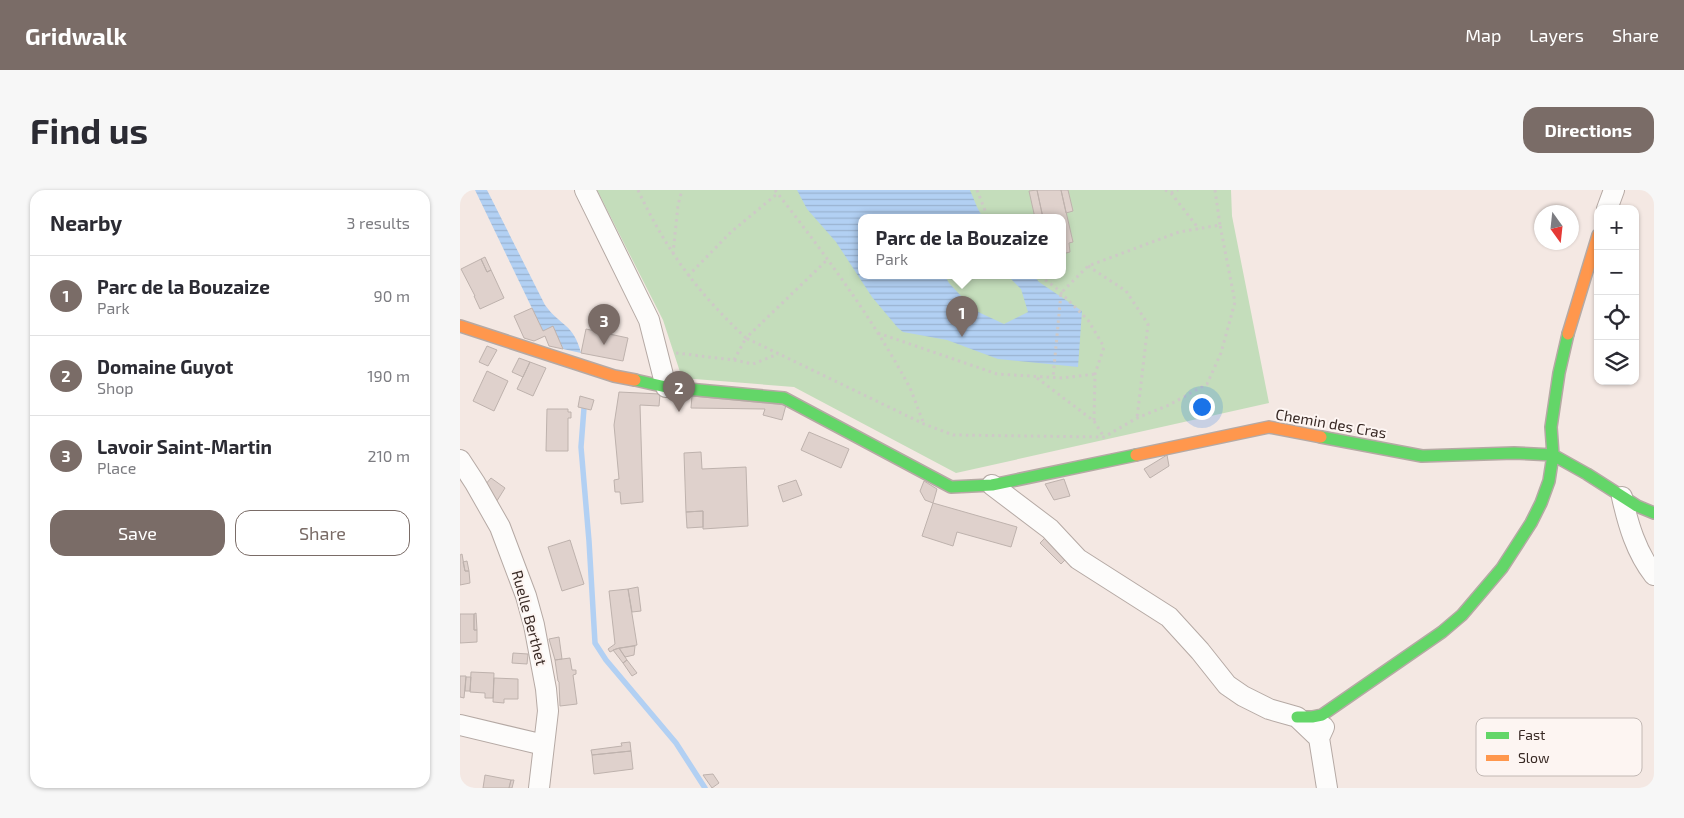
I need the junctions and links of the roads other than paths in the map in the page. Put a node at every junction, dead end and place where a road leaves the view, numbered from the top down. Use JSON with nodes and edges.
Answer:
{"nodes":[{"id":1,"x":585,"y":190,"type":"edge"},
{"id":2,"x":1614,"y":190,"type":"edge"},
{"id":3,"x":1608,"y":205,"type":"edge"},
{"id":4,"x":1594,"y":248,"type":"edge"},
{"id":5,"x":460,"y":326,"type":"edge"},
{"id":6,"x":666,"y":387,"type":"junction"},
{"id":7,"x":1553,"y":455,"type":"junction"},
{"id":8,"x":460,"y":460,"type":"edge"},
{"id":9,"x":992,"y":485,"type":"junction"},
{"id":10,"x":1622,"y":496,"type":"junction"},
{"id":11,"x":1654,"y":513,"type":"edge"},
{"id":12,"x":1654,"y":575,"type":"edge"},
{"id":13,"x":1330,"y":710,"type":"junction"},
{"id":14,"x":1297,"y":717,"type":"junction"},
{"id":15,"x":460,"y":724,"type":"edge"},
{"id":16,"x":1319,"y":738,"type":"junction"},
{"id":17,"x":544,"y":745,"type":"junction"},
{"id":18,"x":539,"y":788,"type":"edge"},
{"id":19,"x":1327,"y":788,"type":"edge"}],
"edges":[{"from":1,"to":6,"type":"street"},
{"from":2,"to":3,"type":"street"},
{"from":4,"to":7,"type":"street"},
{"from":5,"to":6,"type":"street","name":"Chemin des Cras"},
{"from":6,"to":9,"type":"street","name":"Chemin des Cras"},
{"from":7,"to":9,"type":"street","name":"Chemin des Cras"},
{"from":7,"to":10,"type":"street","name":"Chemin des Cras"},
{"from":7,"to":13,"type":"street"},
{"from":8,"to":17,"type":"street","name":"Ruelle Berthet"},
{"from":9,"to":14,"type":"street"},
{"from":10,"to":11,"type":"street","name":"Chemin des Cras"},
{"from":10,"to":12,"type":"street"},
{"from":13,"to":14,"type":"street"},
{"from":13,"to":16,"type":"street"},
{"from":14,"to":16,"type":"street"},
{"from":15,"to":17,"type":"street"},
{"from":16,"to":19,"type":"street"},
{"from":17,"to":18,"type":"street","name":"Ruelle Berthet"}]}
